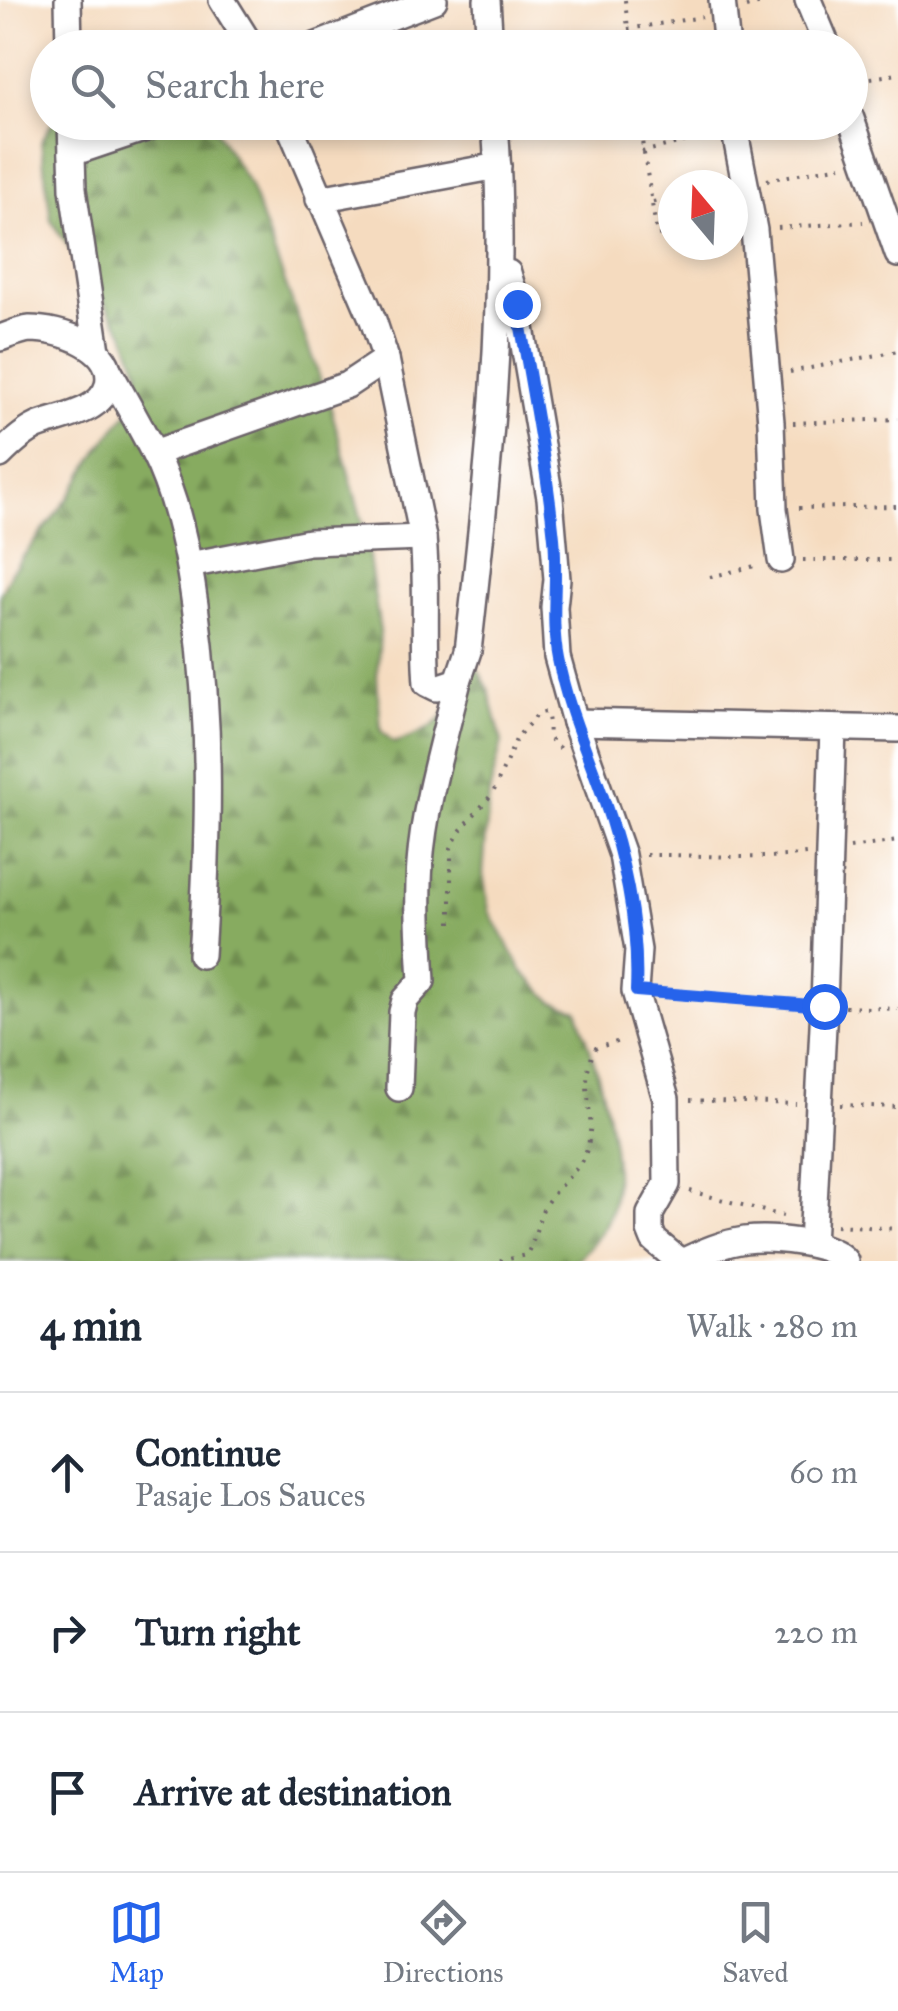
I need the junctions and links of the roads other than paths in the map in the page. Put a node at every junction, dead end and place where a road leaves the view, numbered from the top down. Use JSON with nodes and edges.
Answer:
{"nodes":[{"id":1,"x":68,"y":0,"type":"edge"},
{"id":2,"x":222,"y":0,"type":"edge"},
{"id":3,"x":434,"y":0,"type":"edge"},
{"id":4,"x":486,"y":0,"type":"edge"},
{"id":5,"x":722,"y":0,"type":"edge"},
{"id":6,"x":808,"y":0,"type":"edge"},
{"id":7,"x":69,"y":30,"type":"edge"},
{"id":8,"x":241,"y":30,"type":"edge"},
{"id":9,"x":356,"y":30,"type":"edge"},
{"id":10,"x":488,"y":30,"type":"edge"},
{"id":11,"x":726,"y":30,"type":"edge"},
{"id":12,"x":820,"y":30,"type":"edge"},
{"id":13,"x":72,"y":140,"type":"edge"},
{"id":14,"x":111,"y":140,"type":"edge"},
{"id":15,"x":295,"y":140,"type":"edge"},
{"id":16,"x":496,"y":140,"type":"edge"},
{"id":17,"x":736,"y":140,"type":"edge"},
{"id":18,"x":859,"y":140,"type":"edge"},
{"id":19,"x":72,"y":153,"type":"junction"},
{"id":20,"x":498,"y":166,"type":"junction"},
{"id":21,"x":319,"y":199,"type":"junction"},
{"id":22,"x":498,"y":242,"type":"junction"},
{"id":23,"x":898,"y":254,"type":"edge"},
{"id":24,"x":0,"y":338,"type":"edge"},
{"id":25,"x":386,"y":360,"type":"junction"},
{"id":26,"x":103,"y":361,"type":"junction"},
{"id":27,"x":154,"y":453,"type":"junction"},
{"id":28,"x":0,"y":455,"type":"edge"},
{"id":29,"x":423,"y":538,"type":"junction"},
{"id":30,"x":781,"y":560,"type":"dead end"},
{"id":31,"x":189,"y":565,"type":"junction"},
{"id":32,"x":458,"y":681,"type":"junction"},
{"id":33,"x":575,"y":722,"type":"junction"},
{"id":34,"x":833,"y":728,"type":"junction"},
{"id":35,"x":898,"y":730,"type":"edge"},
{"id":36,"x":201,"y":956,"type":"dead end"},
{"id":37,"x":399,"y":1088,"type":"dead end"},
{"id":38,"x":812,"y":1234,"type":"junction"},
{"id":39,"x":674,"y":1257,"type":"edge"},
{"id":40,"x":845,"y":1261,"type":"edge"}],
"edges":[{"from":1,"to":7,"type":"street"},
{"from":2,"to":8,"type":"street"},
{"from":3,"to":9,"type":"street"},
{"from":4,"to":10,"type":"street"},
{"from":5,"to":11,"type":"street"},
{"from":6,"to":12,"type":"street"},
{"from":13,"to":19,"type":"street"},
{"from":14,"to":19,"type":"street"},
{"from":15,"to":21,"type":"street"},
{"from":16,"to":20,"type":"street"},
{"from":17,"to":30,"type":"street"},
{"from":18,"to":23,"type":"street"},
{"from":19,"to":26,"type":"street"},
{"from":20,"to":21,"type":"street"},
{"from":20,"to":22,"type":"street"},
{"from":21,"to":25,"type":"street"},
{"from":22,"to":32,"type":"street"},
{"from":22,"to":33,"type":"street"},
{"from":24,"to":26,"type":"street"},
{"from":25,"to":27,"type":"street"},
{"from":25,"to":29,"type":"street"},
{"from":26,"to":27,"type":"street"},
{"from":26,"to":28,"type":"street"},
{"from":27,"to":31,"type":"street"},
{"from":29,"to":31,"type":"street"},
{"from":29,"to":32,"type":"street"},
{"from":31,"to":36,"type":"street"},
{"from":32,"to":37,"type":"street"},
{"from":33,"to":34,"type":"street"},
{"from":33,"to":39,"type":"street"},
{"from":34,"to":35,"type":"street"},
{"from":34,"to":38,"type":"street"},
{"from":38,"to":39,"type":"street"},
{"from":38,"to":40,"type":"street"}]}
